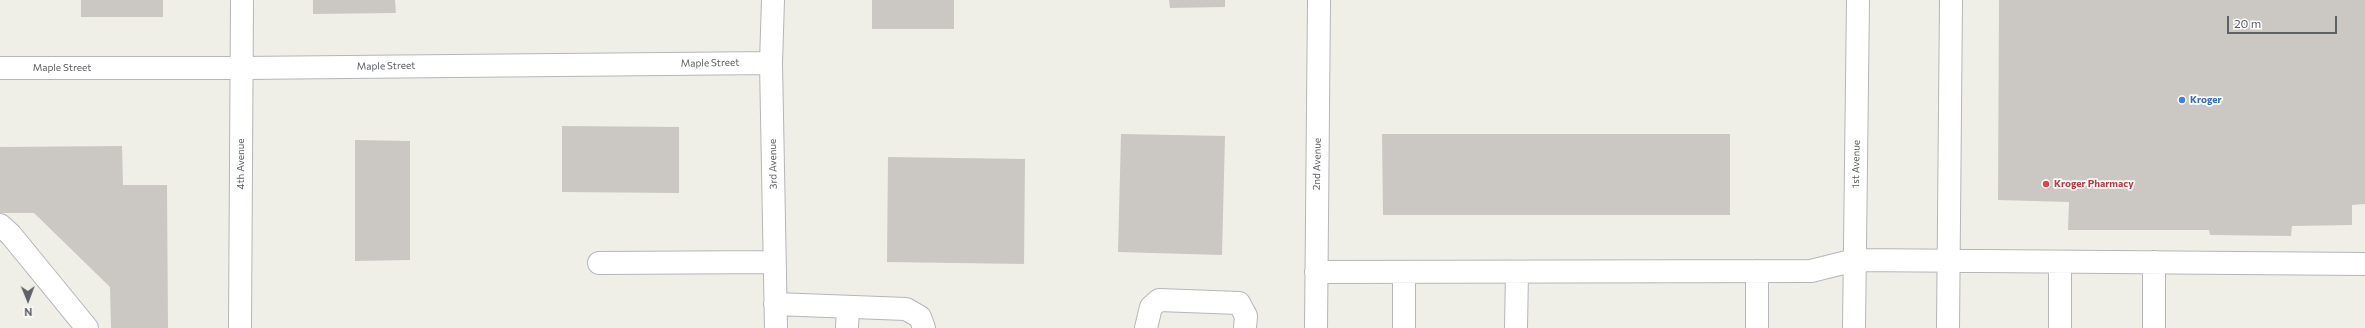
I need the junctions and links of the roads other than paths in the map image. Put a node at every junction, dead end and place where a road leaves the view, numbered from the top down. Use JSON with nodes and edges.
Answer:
{"nodes":[{"id":1,"x":242,"y":0,"type":"edge"},
{"id":2,"x":773,"y":0,"type":"edge"},
{"id":3,"x":1319,"y":0,"type":"edge"},
{"id":4,"x":1858,"y":0,"type":"edge"},
{"id":5,"x":1951,"y":0,"type":"edge"},
{"id":6,"x":771,"y":63,"type":"junction"},
{"id":7,"x":0,"y":68,"type":"edge"},
{"id":8,"x":242,"y":68,"type":"junction"},
{"id":9,"x":0,"y":225,"type":"edge"},
{"id":10,"x":1854,"y":260,"type":"junction"},
{"id":11,"x":1948,"y":261,"type":"junction"},
{"id":12,"x":774,"y":262,"type":"junction"},
{"id":13,"x":2060,"y":262,"type":"junction"},
{"id":14,"x":2154,"y":262,"type":"junction"},
{"id":15,"x":599,"y":263,"type":"dead end"},
{"id":16,"x":2365,"y":264,"type":"edge"},
{"id":17,"x":1757,"y":271,"type":"junction"},
{"id":18,"x":1316,"y":272,"type":"junction"},
{"id":19,"x":1404,"y":272,"type":"junction"},
{"id":20,"x":1517,"y":272,"type":"junction"},
{"id":21,"x":775,"y":304,"type":"junction"},
{"id":22,"x":848,"y":307,"type":"junction"},
{"id":23,"x":87,"y":328,"type":"edge"},
{"id":24,"x":240,"y":328,"type":"edge"},
{"id":25,"x":776,"y":328,"type":"edge"},
{"id":26,"x":847,"y":328,"type":"edge"},
{"id":27,"x":924,"y":328,"type":"edge"},
{"id":28,"x":1146,"y":328,"type":"edge"},
{"id":29,"x":1246,"y":328,"type":"edge"},
{"id":30,"x":1316,"y":328,"type":"edge"},
{"id":31,"x":1404,"y":328,"type":"edge"},
{"id":32,"x":1516,"y":328,"type":"edge"},
{"id":33,"x":1757,"y":328,"type":"edge"},
{"id":34,"x":1854,"y":328,"type":"edge"},
{"id":35,"x":1948,"y":328,"type":"edge"},
{"id":36,"x":2060,"y":328,"type":"edge"},
{"id":37,"x":2154,"y":328,"type":"edge"}],
"edges":[{"from":1,"to":8,"type":"street","name":"4th Avenue"},
{"from":2,"to":6,"type":"street","name":"3rd Avenue"},
{"from":3,"to":18,"type":"street","name":"2nd Avenue"},
{"from":4,"to":10,"type":"street","name":"1st Avenue"},
{"from":5,"to":11,"type":"street"},
{"from":6,"to":8,"type":"street","name":"Maple Street"},
{"from":6,"to":12,"type":"street","name":"3rd Avenue"},
{"from":7,"to":8,"type":"street","name":"Maple Street"},
{"from":8,"to":24,"type":"street","name":"4th Avenue"},
{"from":9,"to":23,"type":"street"},
{"from":10,"to":11,"type":"street"},
{"from":10,"to":17,"type":"street"},
{"from":10,"to":34,"type":"street","name":"1st Avenue"},
{"from":11,"to":13,"type":"street"},
{"from":11,"to":35,"type":"street"},
{"from":12,"to":15,"type":"street"},
{"from":12,"to":21,"type":"street","name":"3rd Avenue"},
{"from":13,"to":14,"type":"street"},
{"from":13,"to":36,"type":"street"},
{"from":14,"to":16,"type":"street"},
{"from":14,"to":37,"type":"street"},
{"from":17,"to":20,"type":"street"},
{"from":17,"to":33,"type":"street"},
{"from":18,"to":19,"type":"street"},
{"from":18,"to":30,"type":"street","name":"2nd Avenue"},
{"from":19,"to":20,"type":"street"},
{"from":19,"to":31,"type":"street"},
{"from":20,"to":32,"type":"street"},
{"from":21,"to":22,"type":"street"},
{"from":21,"to":25,"type":"street","name":"3rd Avenue"},
{"from":22,"to":26,"type":"street"},
{"from":22,"to":27,"type":"street"},
{"from":28,"to":29,"type":"street"}]}
